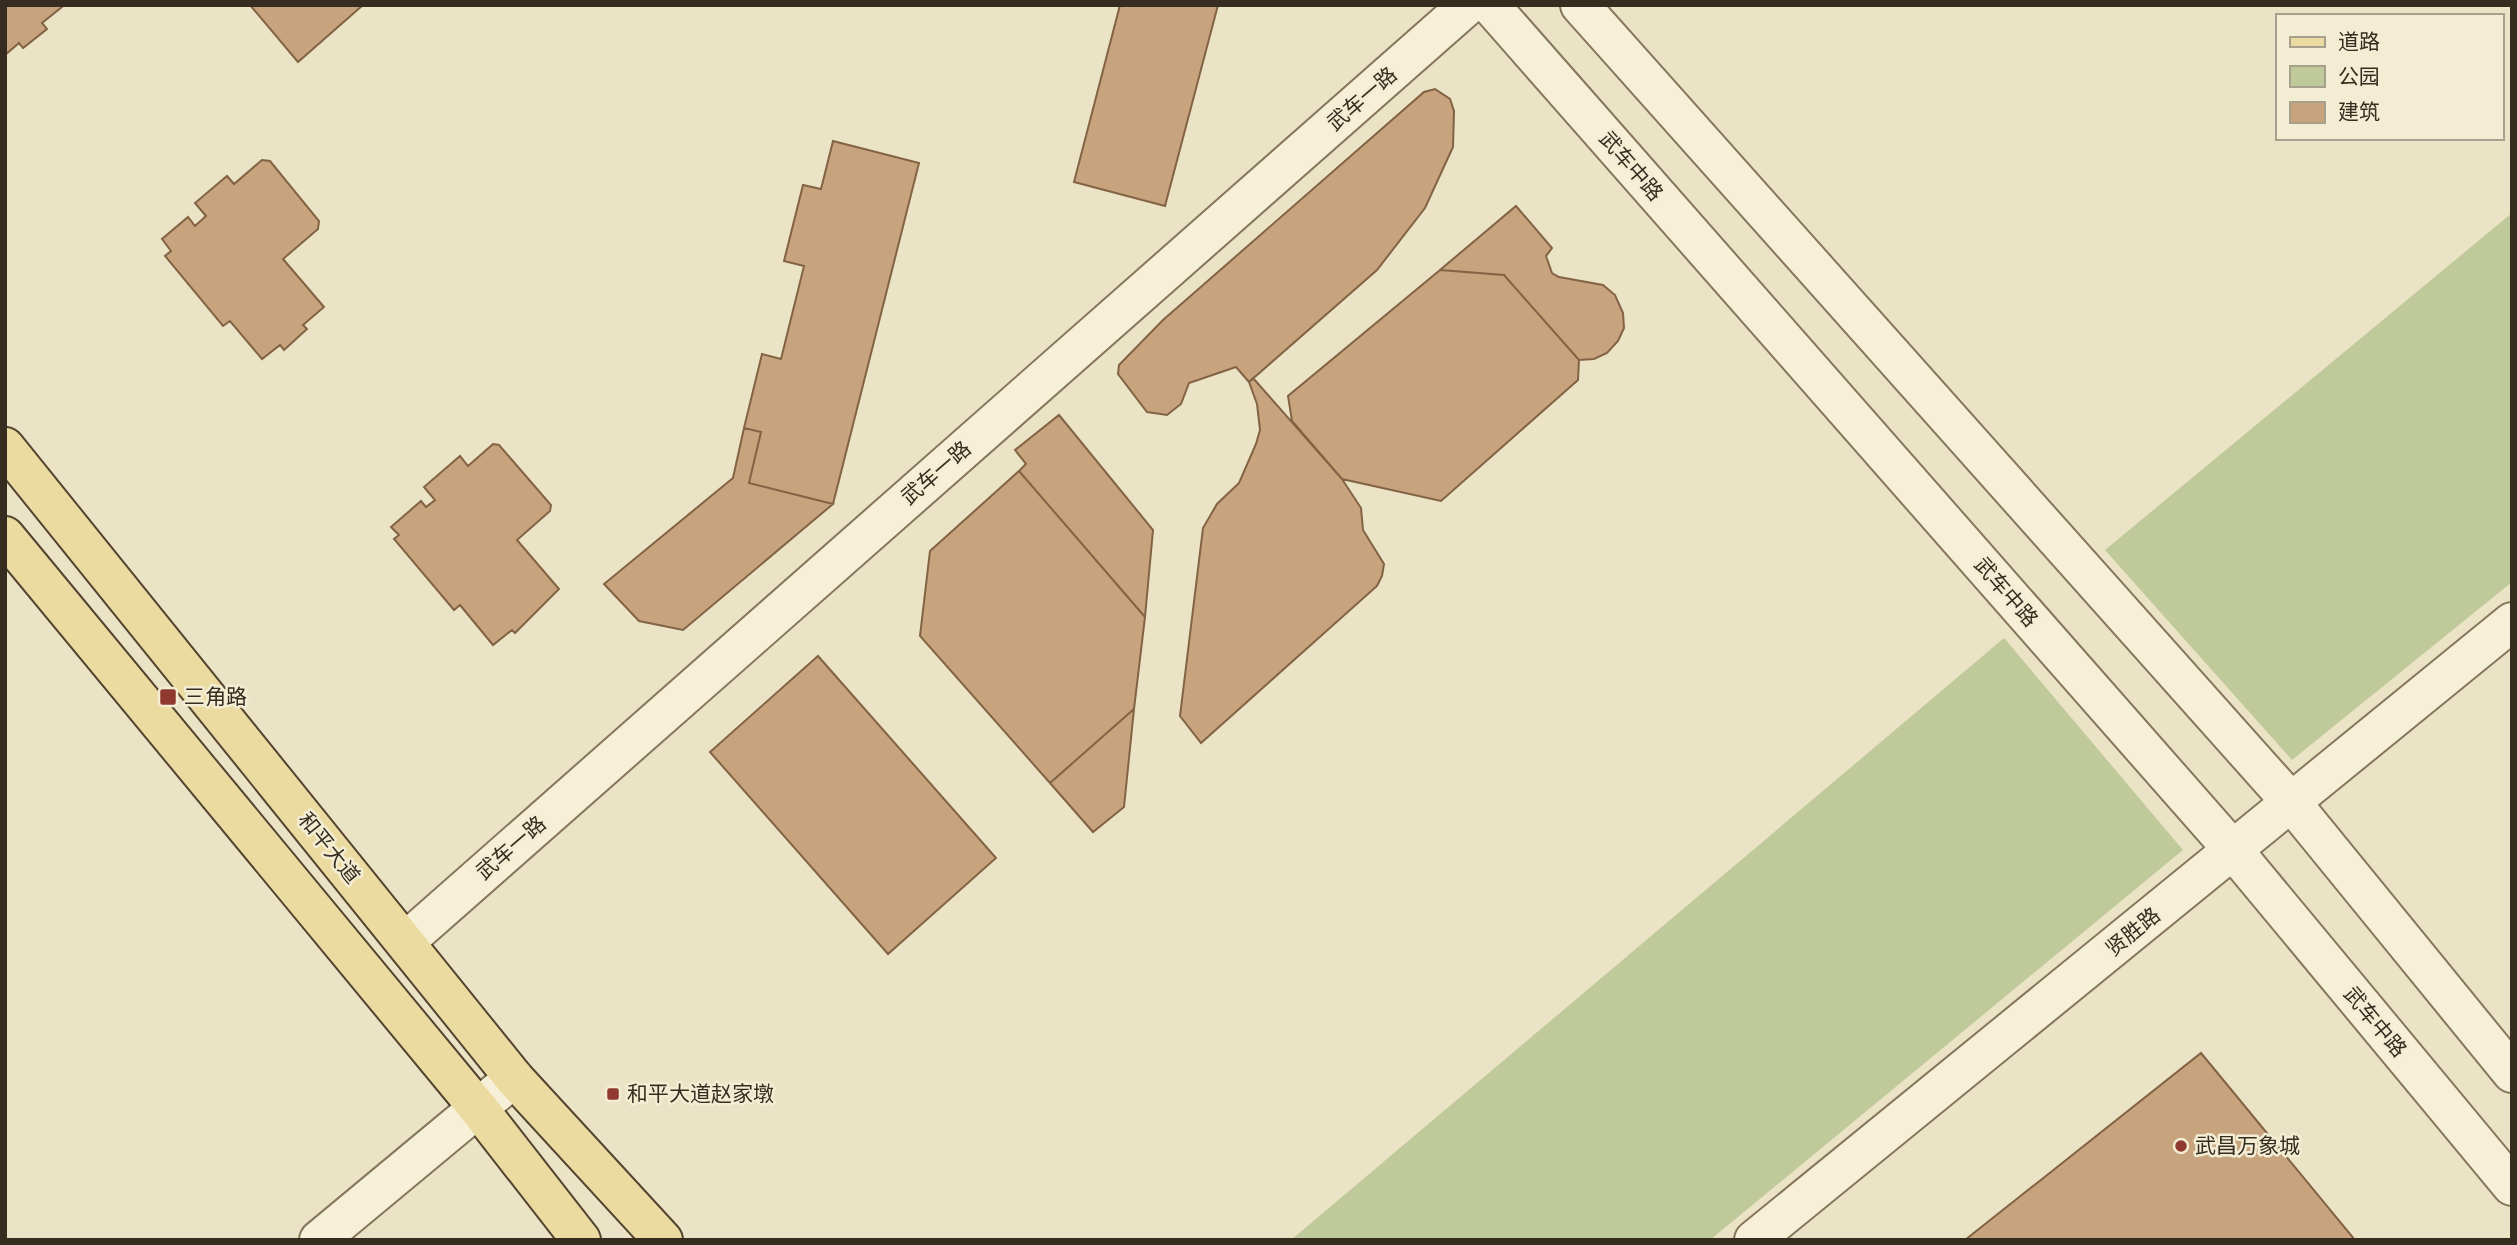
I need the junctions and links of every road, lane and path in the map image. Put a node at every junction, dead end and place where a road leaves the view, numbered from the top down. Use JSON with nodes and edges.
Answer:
{"nodes":[{"id":1,"x":1468,"y":5,"type":"edge"},
{"id":2,"x":1490,"y":5,"type":"edge"},
{"id":3,"x":1580,"y":5,"type":"edge"},
{"id":4,"x":5,"y":447,"type":"edge"},
{"id":5,"x":5,"y":536,"type":"edge"},
{"id":6,"x":2512,"y":622,"type":"edge"},
{"id":7,"x":2291,"y":802,"type":"junction"},
{"id":8,"x":2233,"y":850,"type":"junction"},
{"id":9,"x":404,"y":942,"type":"junction"},
{"id":10,"x":2512,"y":1073,"type":"edge"},
{"id":11,"x":514,"y":1078,"type":"junction"},
{"id":12,"x":478,"y":1108,"type":"junction"},
{"id":13,"x":2512,"y":1186,"type":"edge"},
{"id":14,"x":324,"y":1238,"type":"edge"},
{"id":15,"x":581,"y":1240,"type":"edge"},
{"id":16,"x":663,"y":1240,"type":"edge"},
{"id":17,"x":1754,"y":1240,"type":"edge"}],
"edges":[{"from":1,"to":9,"type":"street","name":"武车一路"},
{"from":2,"to":8,"type":"street","name":"武车中路"},
{"from":3,"to":7,"type":"street"},
{"from":4,"to":9,"type":"main road","name":"和平大道"},
{"from":5,"to":12,"type":"main road"},
{"from":6,"to":7,"type":"street","name":"贤胜路"},
{"from":7,"to":8,"type":"street","name":"贤胜路"},
{"from":7,"to":10,"type":"street"},
{"from":8,"to":13,"type":"street","name":"武车中路"},
{"from":8,"to":17,"type":"street","name":"贤胜路"},
{"from":9,"to":11,"type":"main road","name":"和平大道"},
{"from":11,"to":12,"type":"street"},
{"from":11,"to":16,"type":"main road","name":"和平大道"},
{"from":12,"to":14,"type":"street"},
{"from":12,"to":15,"type":"main road"}]}
